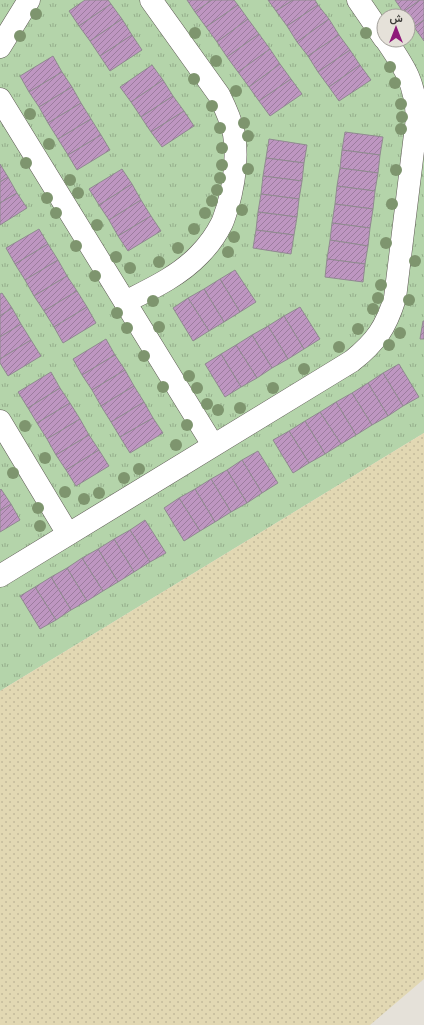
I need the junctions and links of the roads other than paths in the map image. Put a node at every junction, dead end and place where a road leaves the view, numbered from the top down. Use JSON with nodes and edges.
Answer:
{"nodes":[{"id":1,"x":29,"y":0,"type":"edge"},
{"id":2,"x":151,"y":0,"type":"edge"},
{"id":3,"x":358,"y":0,"type":"edge"},
{"id":4,"x":376,"y":26,"type":"edge"},
{"id":5,"x":0,"y":47,"type":"edge"},
{"id":6,"x":391,"y":48,"type":"edge"},
{"id":7,"x":0,"y":99,"type":"edge"},
{"id":8,"x":125,"y":302,"type":"junction"},
{"id":9,"x":0,"y":422,"type":"edge"},
{"id":10,"x":213,"y":445,"type":"junction"},
{"id":11,"x":68,"y":534,"type":"junction"},
{"id":12,"x":0,"y":576,"type":"edge"}],
"edges":[{"from":1,"to":5,"type":"street"},
{"from":2,"to":8,"type":"street"},
{"from":3,"to":4,"type":"street"},
{"from":6,"to":10,"type":"street"},
{"from":7,"to":8,"type":"street"},
{"from":8,"to":10,"type":"street"},
{"from":9,"to":11,"type":"street"},
{"from":10,"to":11,"type":"street"},
{"from":11,"to":12,"type":"street"}]}
